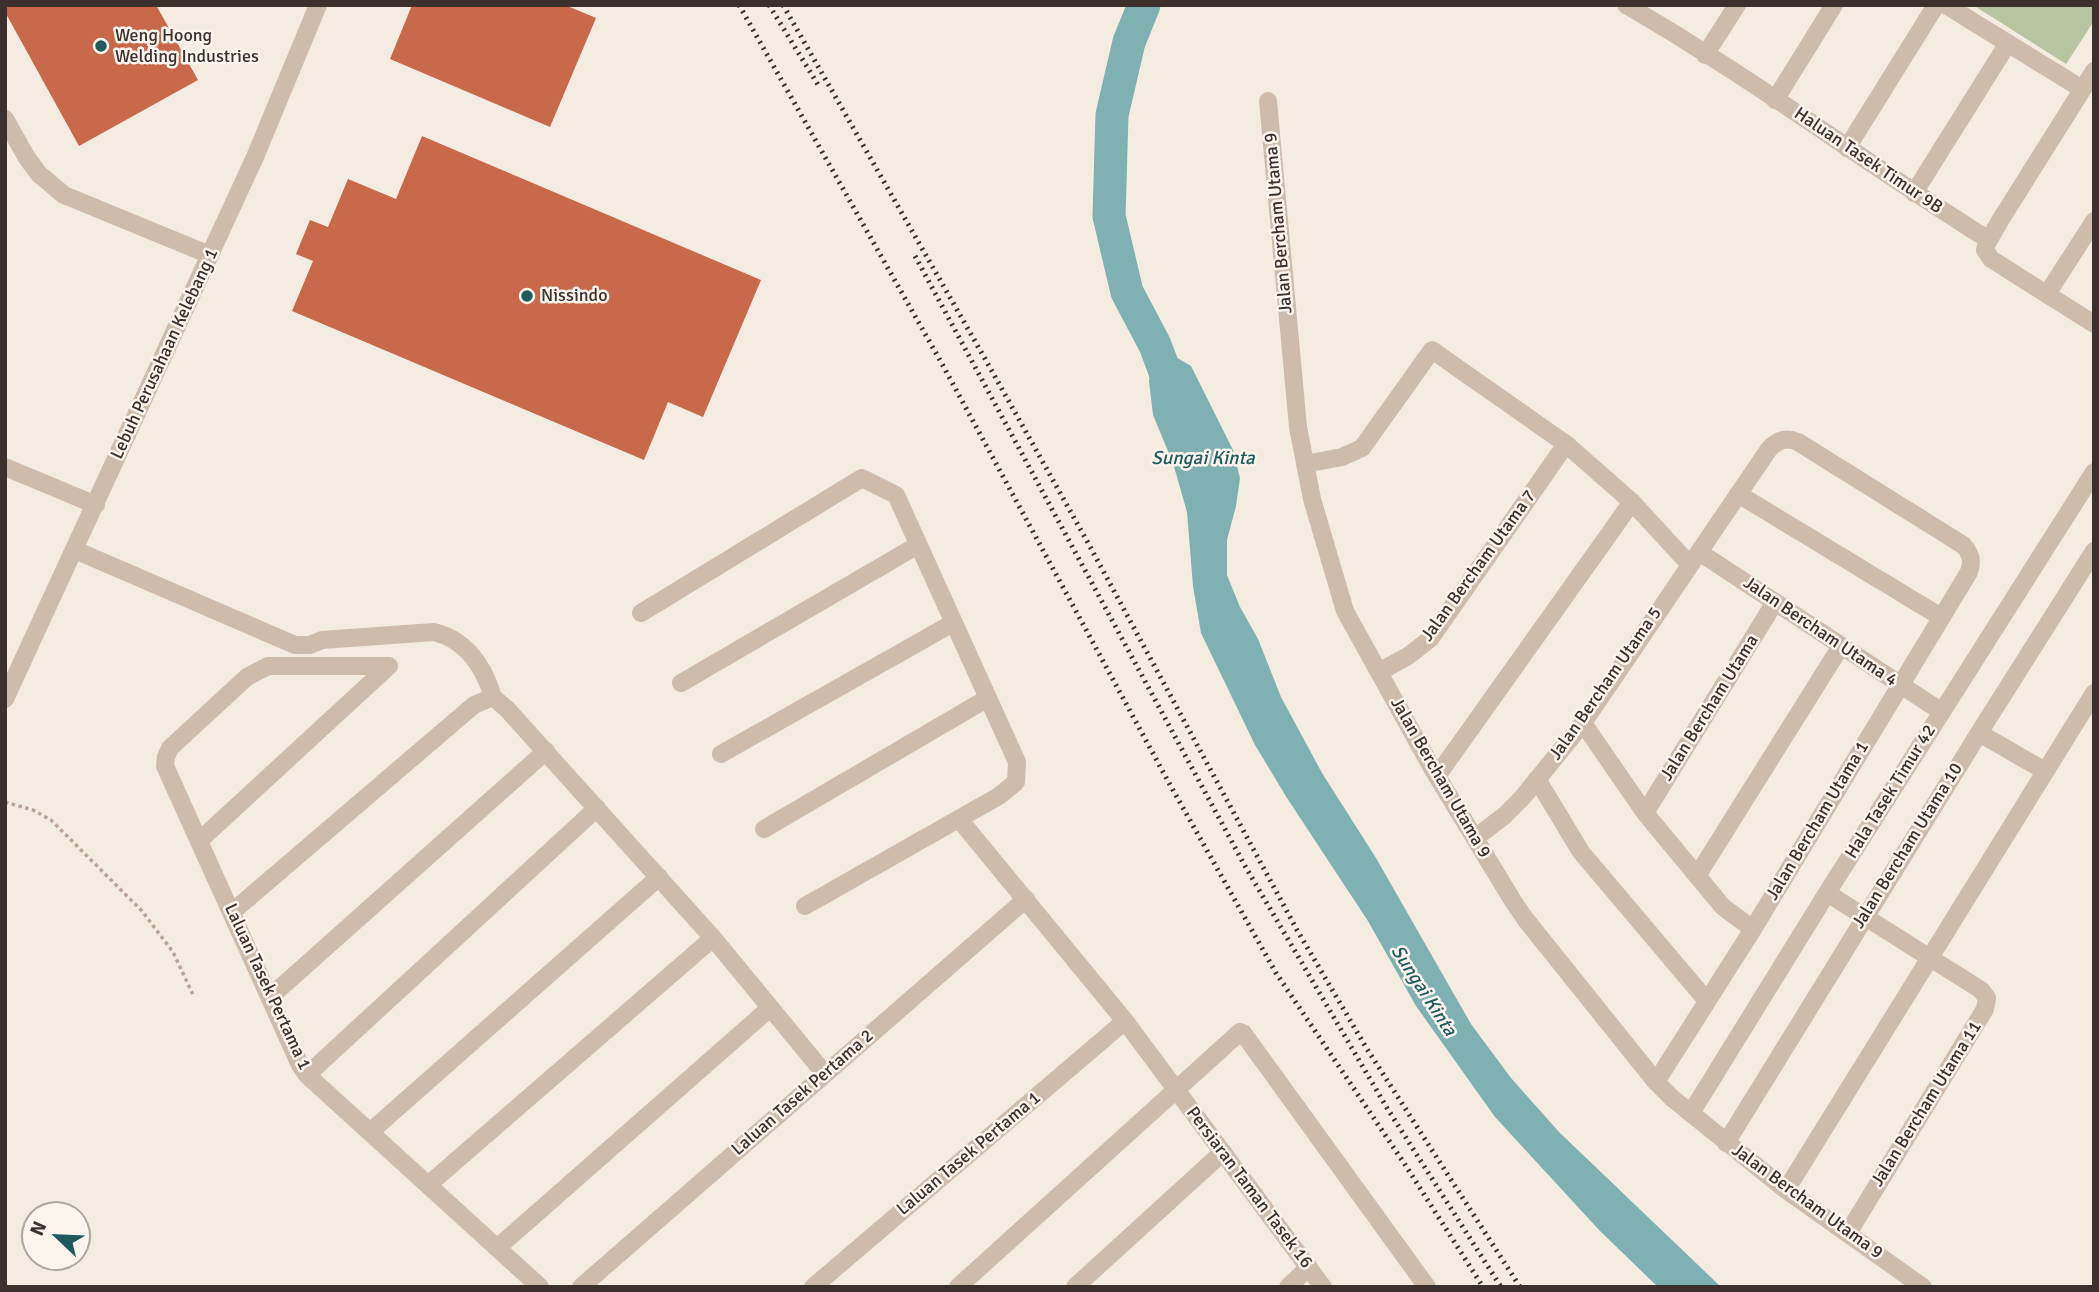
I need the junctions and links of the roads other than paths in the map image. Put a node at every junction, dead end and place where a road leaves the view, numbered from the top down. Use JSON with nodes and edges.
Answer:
{"nodes":[{"id":1,"x":318,"y":5,"type":"edge"},
{"id":2,"x":1737,"y":5,"type":"edge"},
{"id":3,"x":1834,"y":5,"type":"edge"},
{"id":4,"x":1936,"y":5,"type":"edge"},
{"id":5,"x":1946,"y":5,"type":"edge"},
{"id":6,"x":1631,"y":7,"type":"edge"},
{"id":7,"x":2008,"y":43,"type":"junction"},
{"id":8,"x":1706,"y":55,"type":"junction"},
{"id":9,"x":2094,"y":71,"type":"edge"},
{"id":10,"x":2082,"y":89,"type":"junction"},
{"id":11,"x":1774,"y":100,"type":"junction"},
{"id":12,"x":1268,"y":101,"type":"dead end"},
{"id":13,"x":5,"y":119,"type":"edge"},
{"id":14,"x":1847,"y":148,"type":"junction"},
{"id":15,"x":1914,"y":193,"type":"junction"},
{"id":16,"x":2094,"y":221,"type":"edge"},
{"id":17,"x":1989,"y":240,"type":"junction"},
{"id":18,"x":210,"y":254,"type":"junction"},
{"id":19,"x":2047,"y":294,"type":"junction"},
{"id":20,"x":2094,"y":324,"type":"edge"},
{"id":21,"x":1566,"y":444,"type":"junction"},
{"id":22,"x":1305,"y":464,"type":"junction"},
{"id":23,"x":5,"y":467,"type":"edge"},
{"id":24,"x":2094,"y":472,"type":"edge"},
{"id":25,"x":1738,"y":494,"type":"junction"},
{"id":26,"x":1632,"y":502,"type":"junction"},
{"id":27,"x":96,"y":505,"type":"junction"},
{"id":28,"x":918,"y":545,"type":"junction"},
{"id":29,"x":75,"y":550,"type":"junction"},
{"id":30,"x":2094,"y":551,"type":"edge"},
{"id":31,"x":1971,"y":557,"type":"joint"},
{"id":32,"x":1695,"y":558,"type":"junction"},
{"id":33,"x":1775,"y":602,"type":"junction"},
{"id":34,"x":641,"y":613,"type":"dead end"},
{"id":35,"x":1941,"y":617,"type":"junction"},
{"id":36,"x":953,"y":622,"type":"junction"},
{"id":37,"x":1841,"y":646,"type":"junction"},
{"id":38,"x":1379,"y":672,"type":"junction"},
{"id":39,"x":681,"y":684,"type":"dead end"},
{"id":40,"x":1900,"y":685,"type":"junction"},
{"id":41,"x":2094,"y":693,"type":"edge"},
{"id":42,"x":493,"y":697,"type":"junction"},
{"id":43,"x":988,"y":698,"type":"junction"},
{"id":44,"x":5,"y":699,"type":"edge"},
{"id":45,"x":1942,"y":712,"type":"junction"},
{"id":46,"x":1583,"y":723,"type":"junction"},
{"id":47,"x":1979,"y":733,"type":"junction"},
{"id":48,"x":546,"y":751,"type":"junction"},
{"id":49,"x":721,"y":754,"type":"dead end"},
{"id":50,"x":2045,"y":771,"type":"junction"},
{"id":51,"x":1437,"y":776,"type":"junction"},
{"id":52,"x":1537,"y":779,"type":"junction"},
{"id":53,"x":597,"y":808,"type":"junction"},
{"id":54,"x":1645,"y":813,"type":"junction"},
{"id":55,"x":959,"y":819,"type":"junction"},
{"id":56,"x":764,"y":829,"type":"dead end"},
{"id":57,"x":1475,"y":838,"type":"junction"},
{"id":58,"x":199,"y":841,"type":"junction"},
{"id":59,"x":1697,"y":876,"type":"junction"},
{"id":60,"x":659,"y":877,"type":"junction"},
{"id":61,"x":1827,"y":893,"type":"junction"},
{"id":62,"x":1026,"y":900,"type":"junction"},
{"id":63,"x":805,"y":906,"type":"dead end"},
{"id":64,"x":232,"y":912,"type":"junction"},
{"id":65,"x":1864,"y":917,"type":"junction"},
{"id":66,"x":1753,"y":929,"type":"junction"},
{"id":67,"x":713,"y":938,"type":"junction"},
{"id":68,"x":1929,"y":958,"type":"junction"},
{"id":69,"x":270,"y":997,"type":"junction"},
{"id":70,"x":1707,"y":1001,"type":"junction"},
{"id":71,"x":770,"y":1008,"type":"junction"},
{"id":72,"x":1125,"y":1021,"type":"junction"},
{"id":73,"x":825,"y":1074,"type":"junction"},
{"id":74,"x":307,"y":1075,"type":"junction"},
{"id":75,"x":1656,"y":1082,"type":"junction"},
{"id":76,"x":1175,"y":1088,"type":"junction"},
{"id":77,"x":1691,"y":1113,"type":"junction"},
{"id":78,"x":370,"y":1132,"type":"junction"},
{"id":79,"x":1726,"y":1143,"type":"junction"},
{"id":80,"x":1223,"y":1152,"type":"junction"},
{"id":81,"x":428,"y":1185,"type":"junction"},
{"id":82,"x":1786,"y":1190,"type":"junction"},
{"id":83,"x":1848,"y":1233,"type":"junction"},
{"id":84,"x":498,"y":1248,"type":"junction"},
{"id":85,"x":1309,"y":1267,"type":"junction"},
{"id":86,"x":1080,"y":1285,"type":"edge"},
{"id":87,"x":540,"y":1287,"type":"edge"},
{"id":88,"x":581,"y":1287,"type":"edge"},
{"id":89,"x":813,"y":1287,"type":"edge"},
{"id":90,"x":958,"y":1287,"type":"edge"},
{"id":91,"x":1288,"y":1287,"type":"edge"},
{"id":92,"x":1323,"y":1287,"type":"edge"},
{"id":93,"x":1427,"y":1287,"type":"edge"},
{"id":94,"x":1923,"y":1287,"type":"edge"}],
"edges":[{"from":1,"to":18,"type":"street","name":"Lebuh Perusahaan Kelebang 1"},
{"from":2,"to":8,"type":"street"},
{"from":3,"to":11,"type":"street"},
{"from":4,"to":14,"type":"street"},
{"from":5,"to":7,"type":"street"},
{"from":6,"to":8,"type":"street","name":"Haluan Tasek Timur 9B"},
{"from":7,"to":10,"type":"street"},
{"from":7,"to":15,"type":"street"},
{"from":8,"to":11,"type":"street","name":"Haluan Tasek Timur 9B"},
{"from":9,"to":10,"type":"street"},
{"from":10,"to":17,"type":"street"},
{"from":11,"to":14,"type":"street","name":"Haluan Tasek Timur 9B"},
{"from":12,"to":22,"type":"street","name":"Jalan Bercham Utama 9"},
{"from":13,"to":18,"type":"street"},
{"from":14,"to":15,"type":"street","name":"Haluan Tasek Timur 9B"},
{"from":15,"to":17,"type":"street","name":"Haluan Tasek Timur 9B"},
{"from":16,"to":19,"type":"street"},
{"from":17,"to":19,"type":"street"},
{"from":18,"to":27,"type":"street","name":"Lebuh Perusahaan Kelebang 1"},
{"from":19,"to":20,"type":"street"},
{"from":21,"to":22,"type":"street","name":"Jalan Bercham Utama 4"},
{"from":21,"to":26,"type":"street","name":"Jalan Bercham Utama 4"},
{"from":21,"to":38,"type":"street","name":"Jalan Bercham Utama 7"},
{"from":22,"to":38,"type":"street","name":"Jalan Bercham Utama 9"},
{"from":23,"to":27,"type":"street"},
{"from":24,"to":45,"type":"street","name":"Hala Tasek Timur 42"},
{"from":25,"to":31,"type":"street","name":"Jalan Bercham Utama 5"},
{"from":25,"to":32,"type":"street","name":"Jalan Bercham Utama 5"},
{"from":25,"to":35,"type":"street"},
{"from":26,"to":32,"type":"street","name":"Jalan Bercham Utama 4"},
{"from":26,"to":51,"type":"street"},
{"from":27,"to":29,"type":"street","name":"Lebuh Perusahaan Kelebang 1"},
{"from":28,"to":34,"type":"street"},
{"from":28,"to":36,"type":"street"},
{"from":28,"to":39,"type":"street"},
{"from":29,"to":42,"type":"street"},
{"from":29,"to":44,"type":"street","name":"Lebuh Perusahaan Kelebang 1"},
{"from":30,"to":47,"type":"street","name":"Jalan Bercham Utama 10"},
{"from":31,"to":35,"type":"street","name":"Jalan Bercham Utama 1"},
{"from":32,"to":33,"type":"street","name":"Jalan Bercham Utama 4"},
{"from":32,"to":46,"type":"street","name":"Jalan Bercham Utama 5"},
{"from":33,"to":37,"type":"street","name":"Jalan Bercham Utama 4"},
{"from":33,"to":54,"type":"street","name":"Jalan Bercham Utama"},
{"from":35,"to":40,"type":"street","name":"Jalan Bercham Utama 1"},
{"from":36,"to":43,"type":"street"},
{"from":36,"to":49,"type":"street"},
{"from":37,"to":40,"type":"street","name":"Jalan Bercham Utama 4"},
{"from":37,"to":59,"type":"street"},
{"from":38,"to":51,"type":"street","name":"Jalan Bercham Utama 9"},
{"from":40,"to":45,"type":"street","name":"Jalan Bercham Utama 4"},
{"from":40,"to":66,"type":"street","name":"Jalan Bercham Utama 1"},
{"from":41,"to":50,"type":"street"},
{"from":42,"to":48,"type":"street"},
{"from":42,"to":64,"type":"street"},
{"from":43,"to":55,"type":"street"},
{"from":43,"to":56,"type":"street"},
{"from":45,"to":61,"type":"street","name":"Hala Tasek Timur 42"},
{"from":46,"to":52,"type":"street","name":"Jalan Bercham Utama 5"},
{"from":46,"to":54,"type":"street"},
{"from":47,"to":50,"type":"street"},
{"from":47,"to":65,"type":"street","name":"Jalan Bercham Utama 10"},
{"from":48,"to":53,"type":"street"},
{"from":48,"to":69,"type":"street"},
{"from":50,"to":68,"type":"street"},
{"from":51,"to":57,"type":"street","name":"Jalan Bercham Utama 9"},
{"from":52,"to":57,"type":"street","name":"Jalan Bercham Utama 5"},
{"from":52,"to":70,"type":"street"},
{"from":53,"to":60,"type":"street"},
{"from":53,"to":74,"type":"street"},
{"from":54,"to":59,"type":"street"},
{"from":55,"to":62,"type":"street","name":"Persiaran Taman Tasek 16"},
{"from":55,"to":63,"type":"street"},
{"from":57,"to":75,"type":"street","name":"Jalan Bercham Utama 9"},
{"from":58,"to":58,"type":"street","name":"Laluan Tasek Pertama 1"},
{"from":58,"to":64,"type":"street","name":"Laluan Tasek Pertama 1"},
{"from":59,"to":66,"type":"street"},
{"from":60,"to":67,"type":"street"},
{"from":60,"to":78,"type":"street"},
{"from":61,"to":65,"type":"street"},
{"from":61,"to":77,"type":"street","name":"Hala Tasek Timur 42"},
{"from":62,"to":72,"type":"street","name":"Persiaran Taman Tasek 16"},
{"from":62,"to":73,"type":"street","name":"Laluan Tasek Pertama 2"},
{"from":64,"to":69,"type":"street","name":"Laluan Tasek Pertama 1"},
{"from":65,"to":68,"type":"street"},
{"from":65,"to":79,"type":"street","name":"Jalan Bercham Utama 10"},
{"from":66,"to":70,"type":"street","name":"Jalan Bercham Utama 1"},
{"from":67,"to":71,"type":"street"},
{"from":67,"to":81,"type":"street"},
{"from":68,"to":82,"type":"street"},
{"from":68,"to":83,"type":"street","name":"Jalan Bercham Utama 11"},
{"from":69,"to":74,"type":"street","name":"Laluan Tasek Pertama 1"},
{"from":70,"to":75,"type":"street","name":"Jalan Bercham Utama 1"},
{"from":71,"to":73,"type":"street"},
{"from":71,"to":84,"type":"street"},
{"from":72,"to":76,"type":"street","name":"Persiaran Taman Tasek 16"},
{"from":72,"to":89,"type":"street","name":"Laluan Tasek Pertama 1"},
{"from":73,"to":88,"type":"street","name":"Laluan Tasek Pertama 2"},
{"from":74,"to":78,"type":"street","name":"Laluan Tasek Pertama 1"},
{"from":75,"to":77,"type":"street","name":"Jalan Bercham Utama 9"},
{"from":76,"to":80,"type":"street","name":"Persiaran Taman Tasek 16"},
{"from":76,"to":90,"type":"street"},
{"from":76,"to":93,"type":"street"},
{"from":77,"to":79,"type":"street","name":"Jalan Bercham Utama 9"},
{"from":78,"to":81,"type":"street","name":"Laluan Tasek Pertama 1"},
{"from":79,"to":82,"type":"street","name":"Jalan Bercham Utama 9"},
{"from":80,"to":85,"type":"street","name":"Persiaran Taman Tasek 16"},
{"from":80,"to":86,"type":"street"},
{"from":81,"to":84,"type":"street","name":"Laluan Tasek Pertama 1"},
{"from":82,"to":83,"type":"street","name":"Jalan Bercham Utama 9"},
{"from":83,"to":94,"type":"street","name":"Jalan Bercham Utama 9"},
{"from":84,"to":87,"type":"street","name":"Laluan Tasek Pertama 1"},
{"from":85,"to":91,"type":"street"},
{"from":85,"to":92,"type":"street","name":"Persiaran Taman Tasek 16"}]}
